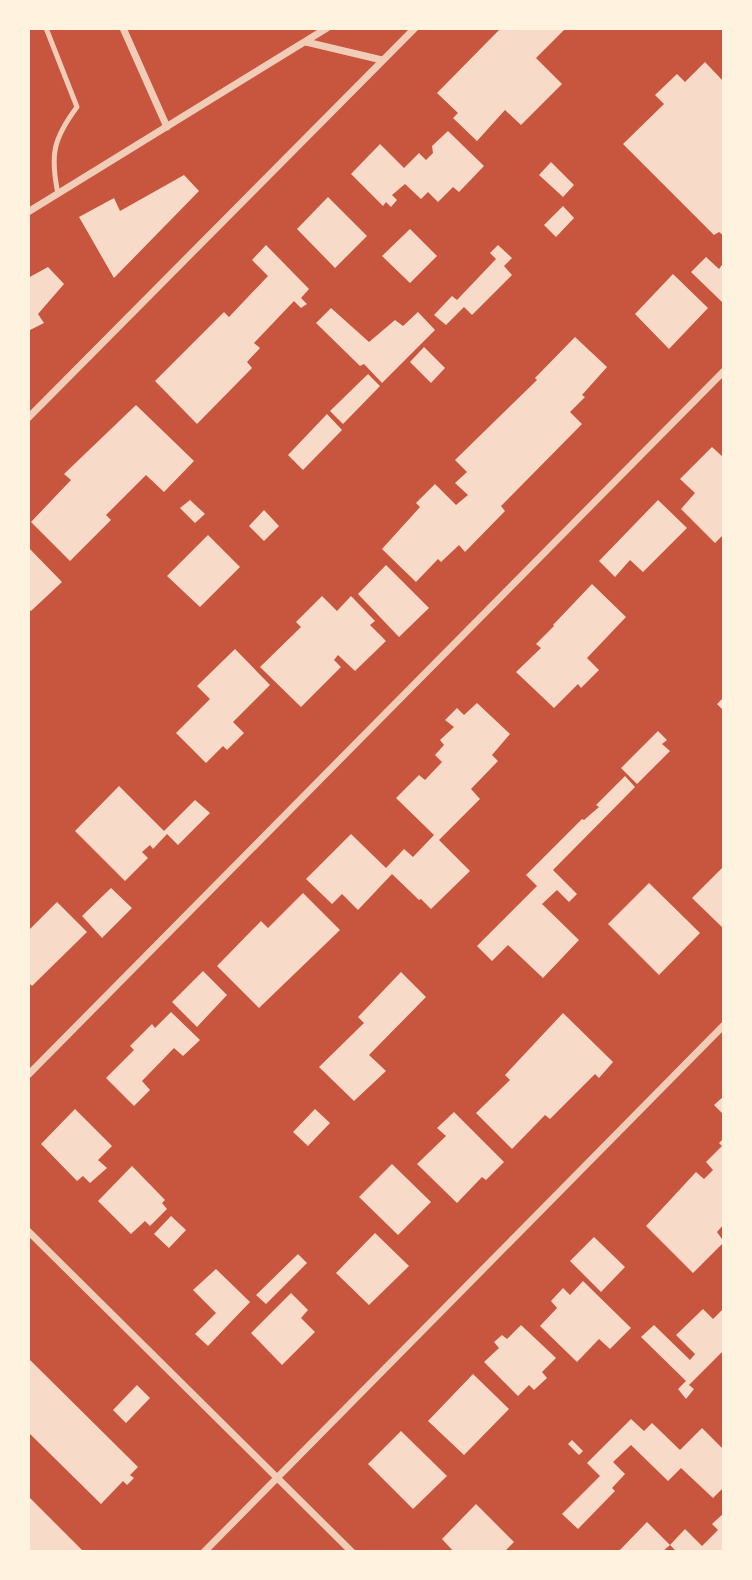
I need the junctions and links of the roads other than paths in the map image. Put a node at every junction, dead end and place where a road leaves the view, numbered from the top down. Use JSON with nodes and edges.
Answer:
{"nodes":[{"id":1,"x":46,"y":28,"type":"edge"},
{"id":2,"x":122,"y":28,"type":"edge"},
{"id":3,"x":327,"y":28,"type":"edge"},
{"id":4,"x":415,"y":28,"type":"edge"},
{"id":5,"x":306,"y":42,"type":"junction"},
{"id":6,"x":382,"y":60,"type":"junction"},
{"id":7,"x":167,"y":127,"type":"junction"},
{"id":8,"x":58,"y":194,"type":"junction"},
{"id":9,"x":28,"y":212,"type":"edge"},
{"id":10,"x":724,"y":371,"type":"edge"},
{"id":11,"x":28,"y":418,"type":"edge"},
{"id":12,"x":724,"y":1026,"type":"edge"},
{"id":13,"x":28,"y":1075,"type":"edge"},
{"id":14,"x":28,"y":1231,"type":"edge"},
{"id":15,"x":276,"y":1478,"type":"junction"},
{"id":16,"x":204,"y":1552,"type":"edge"},
{"id":17,"x":352,"y":1552,"type":"edge"}],
"edges":[{"from":1,"to":8,"type":"lane"},
{"from":2,"to":7,"type":"street"},
{"from":3,"to":5,"type":"street"},
{"from":4,"to":6,"type":"street"},
{"from":5,"to":6,"type":"street"},
{"from":5,"to":7,"type":"street"},
{"from":6,"to":11,"type":"street"},
{"from":7,"to":8,"type":"street"},
{"from":8,"to":9,"type":"street"},
{"from":10,"to":13,"type":"street"},
{"from":12,"to":15,"type":"street"},
{"from":14,"to":15,"type":"street"},
{"from":15,"to":16,"type":"street"},
{"from":15,"to":17,"type":"street"}]}
